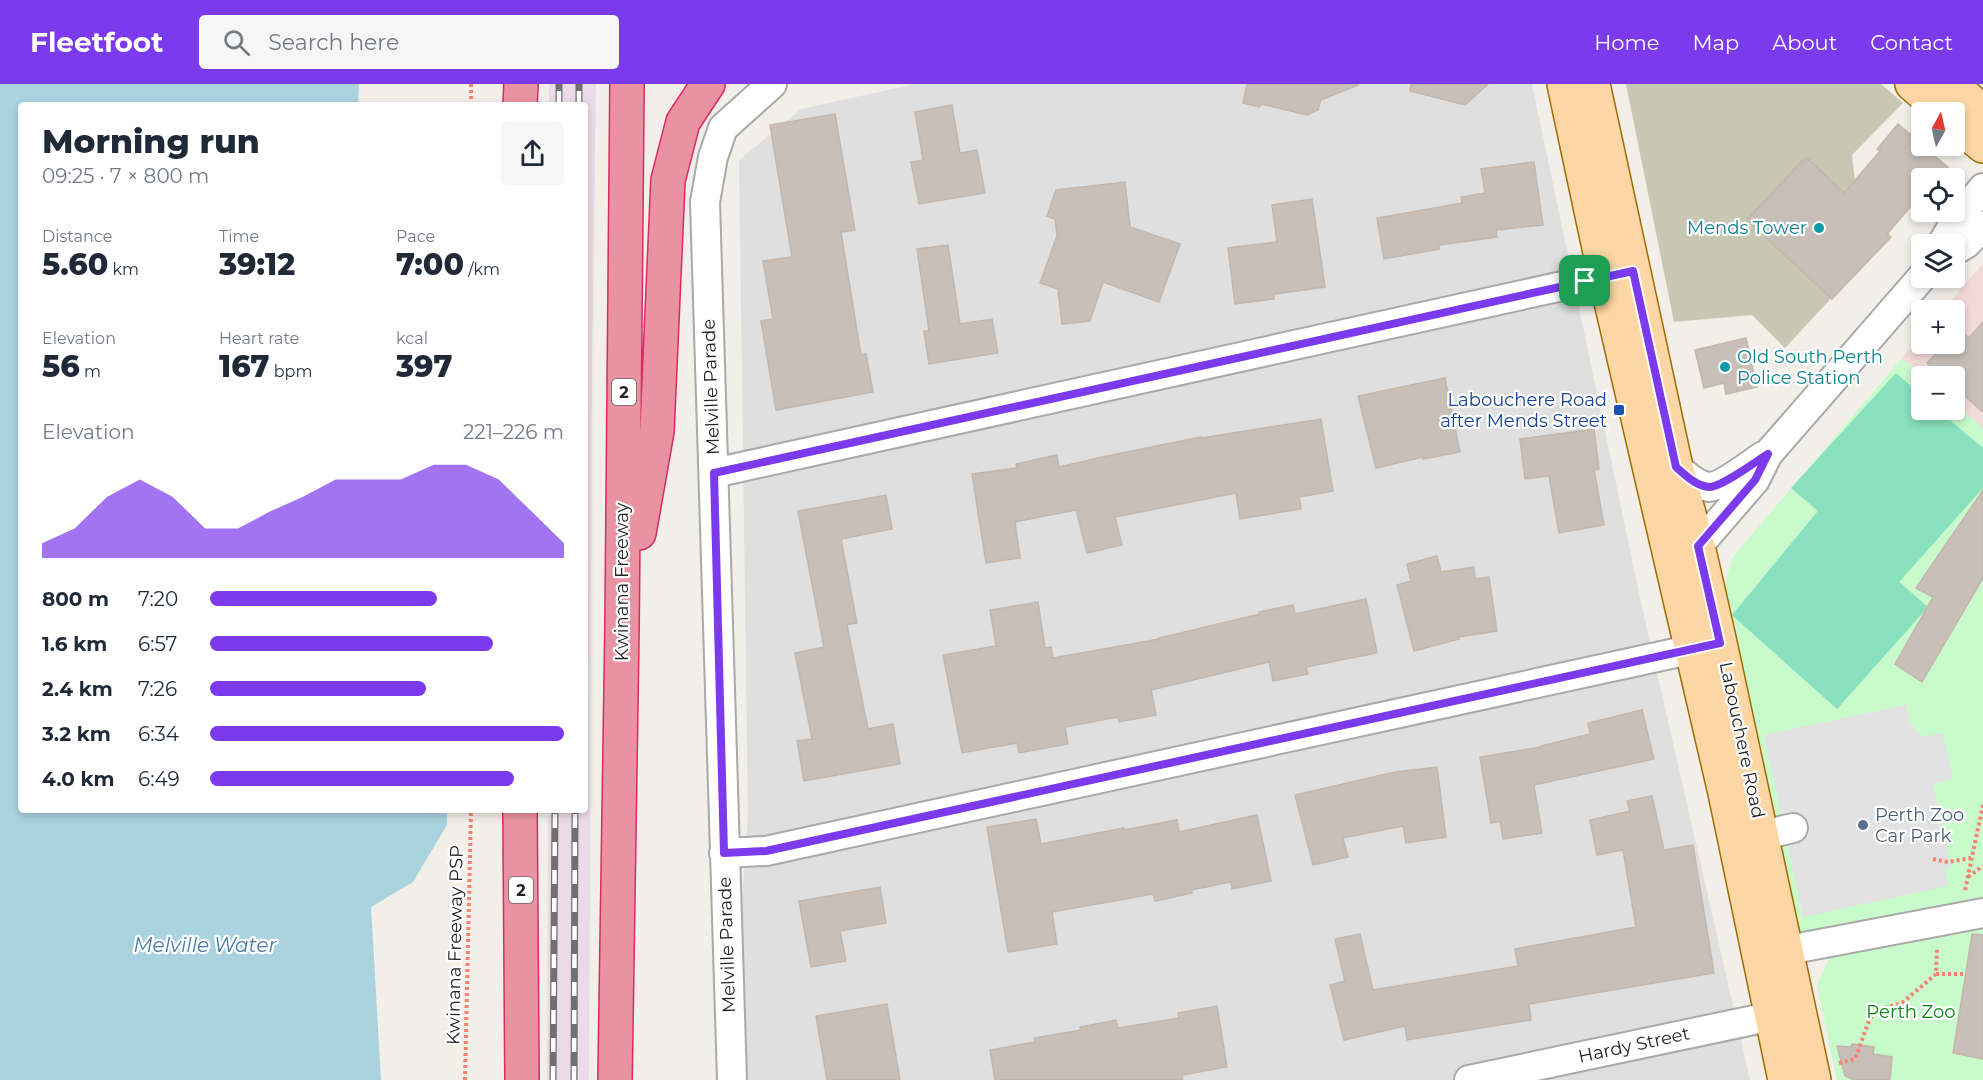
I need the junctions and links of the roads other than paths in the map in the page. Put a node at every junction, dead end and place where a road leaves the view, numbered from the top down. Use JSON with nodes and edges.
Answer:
{"nodes":[{"id":1,"x":520,"y":84,"type":"edge"},
{"id":2,"x":627,"y":84,"type":"edge"},
{"id":3,"x":708,"y":84,"type":"edge"},
{"id":4,"x":772,"y":84,"type":"edge"},
{"id":5,"x":1564,"y":84,"type":"edge"},
{"id":6,"x":1593,"y":84,"type":"edge"},
{"id":7,"x":1912,"y":84,"type":"edge"},
{"id":8,"x":1951,"y":84,"type":"edge"},
{"id":9,"x":520,"y":102,"type":"edge"},
{"id":10,"x":1933,"y":102,"type":"edge"},
{"id":11,"x":1983,"y":112,"type":"edge"},
{"id":12,"x":1965,"y":131,"type":"edge"},
{"id":13,"x":1983,"y":147,"type":"edge"},
{"id":14,"x":1983,"y":188,"type":"edge"},
{"id":15,"x":1983,"y":226,"type":"edge"},
{"id":16,"x":1948,"y":234,"type":"edge"},
{"id":17,"x":1965,"y":244,"type":"edge"},
{"id":18,"x":1619,"y":273,"type":"junction"},
{"id":19,"x":1912,"y":288,"type":"edge"},
{"id":20,"x":1768,"y":454,"type":"junction"},
{"id":21,"x":714,"y":473,"type":"junction"},
{"id":22,"x":1698,"y":497,"type":"junction"},
{"id":23,"x":1664,"y":529,"type":"junction"},
{"id":24,"x":1684,"y":553,"type":"junction"},
{"id":25,"x":622,"y":627,"type":"junction"},
{"id":26,"x":1706,"y":647,"type":"junction"},
{"id":27,"x":520,"y":813,"type":"edge"},
{"id":28,"x":724,"y":853,"type":"junction"},
{"id":29,"x":1974,"y":914,"type":"edge"},
{"id":30,"x":1788,"y":950,"type":"junction"},
{"id":31,"x":1786,"y":1013,"type":"junction"},
{"id":32,"x":1822,"y":1072,"type":"edge"},
{"id":33,"x":522,"y":1080,"type":"edge"},
{"id":34,"x":615,"y":1080,"type":"edge"},
{"id":35,"x":732,"y":1080,"type":"edge"},
{"id":36,"x":1469,"y":1080,"type":"edge"},
{"id":37,"x":1785,"y":1080,"type":"edge"}],
"edges":[{"from":1,"to":9,"type":"highway"},
{"from":2,"to":25,"type":"highway","name":"Kwinana Freeway","number":"2"},
{"from":3,"to":25,"type":"highway"},
{"from":4,"to":21,"type":"street","name":"Melville Parade"},
{"from":5,"to":18,"type":"main road","name":"Labouchere Road"},
{"from":6,"to":18,"type":"main road","name":"Labouchere Road"},
{"from":7,"to":10,"type":"main road"},
{"from":8,"to":11,"type":"main road"},
{"from":12,"to":13,"type":"main road"},
{"from":14,"to":16,"type":"street"},
{"from":15,"to":17,"type":"street"},
{"from":18,"to":21,"type":"street"},
{"from":18,"to":22,"type":"main road","name":"Labouchere Road"},
{"from":18,"to":23,"type":"main road","name":"Labouchere Road"},
{"from":19,"to":20,"type":"street"},
{"from":20,"to":22,"type":"street"},
{"from":20,"to":24,"type":"street"},
{"from":21,"to":28,"type":"street","name":"Melville Parade"},
{"from":22,"to":23,"type":"street"},
{"from":22,"to":24,"type":"main road","name":"Labouchere Road"},
{"from":23,"to":24,"type":"main road","name":"Labouchere Road"},
{"from":24,"to":26,"type":"main road","name":"Labouchere Road"},
{"from":25,"to":34,"type":"highway","name":"Kwinana Freeway","number":"2"},
{"from":26,"to":28,"type":"street"},
{"from":26,"to":30,"type":"main road","name":"Labouchere Road"},
{"from":26,"to":31,"type":"main road","name":"Labouchere Road"},
{"from":27,"to":33,"type":"highway","number":"2"},
{"from":28,"to":35,"type":"street","name":"Melville Parade"},
{"from":29,"to":30,"type":"street"},
{"from":30,"to":31,"type":"main road","name":"Labouchere Road"},
{"from":31,"to":32,"type":"main road","name":"Labouchere Road"},
{"from":31,"to":36,"type":"street","name":"Hardy Street"},
{"from":31,"to":37,"type":"main road","name":"Labouchere Road"}]}
